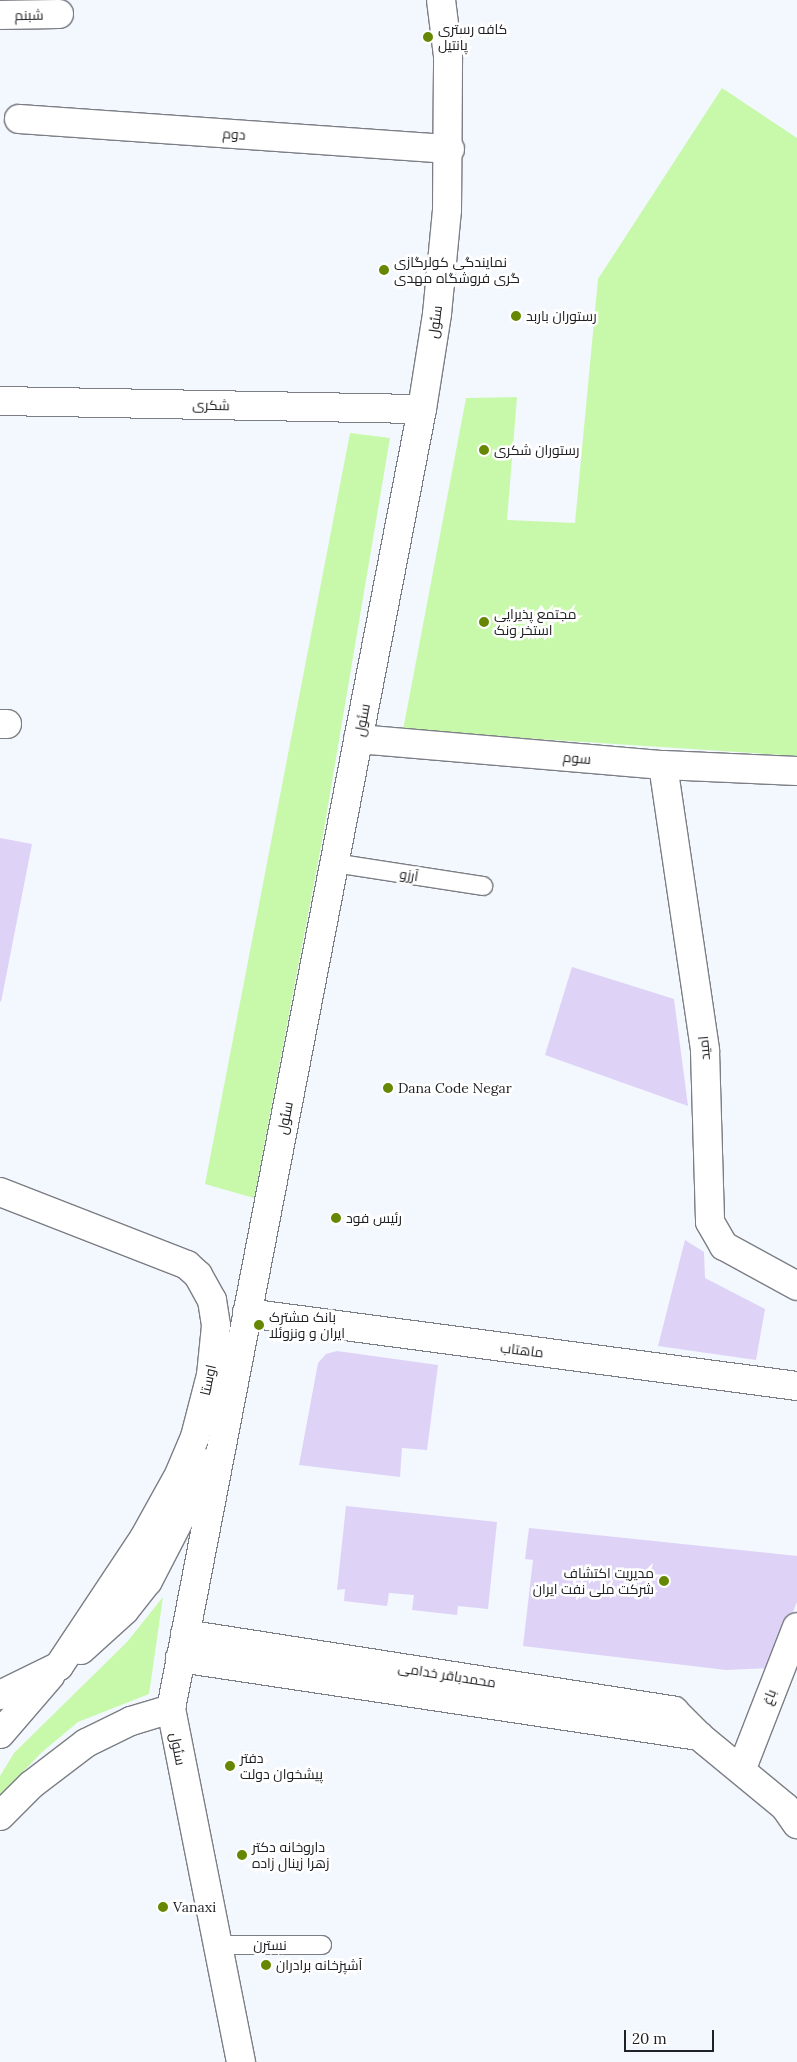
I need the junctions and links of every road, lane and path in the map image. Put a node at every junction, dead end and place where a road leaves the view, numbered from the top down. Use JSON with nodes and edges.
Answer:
{"nodes":[{"id":1,"x":441,"y":0,"type":"edge"},
{"id":2,"x":451,"y":0,"type":"edge"},
{"id":3,"x":59,"y":14,"type":"dead end"},
{"id":4,"x":0,"y":15,"type":"edge"},
{"id":5,"x":446,"y":36,"type":"junction"},
{"id":6,"x":19,"y":118,"type":"dead end"},
{"id":7,"x":450,"y":149,"type":"junction"},
{"id":8,"x":0,"y":401,"type":"edge"},
{"id":9,"x":422,"y":409,"type":"junction"},
{"id":10,"x":358,"y":739,"type":"junction"},
{"id":11,"x":663,"y":765,"type":"junction"},
{"id":12,"x":797,"y":771,"type":"edge"},
{"id":13,"x":334,"y":863,"type":"junction"},
{"id":14,"x":483,"y":886,"type":"dead end"},
{"id":15,"x":0,"y":1192,"type":"edge"},
{"id":16,"x":797,"y":1286,"type":"edge"},
{"id":17,"x":247,"y":1313,"type":"junction"},
{"id":18,"x":797,"y":1386,"type":"edge"},
{"id":19,"x":224,"y":1435,"type":"junction"},
{"id":20,"x":797,"y":1627,"type":"edge"},
{"id":21,"x":183,"y":1646,"type":"junction"},
{"id":22,"x":59,"y":1666,"type":"junction"},
{"id":23,"x":0,"y":1695,"type":"edge"},
{"id":24,"x":171,"y":1709,"type":"junction"},
{"id":25,"x":0,"y":1734,"type":"edge"},
{"id":26,"x":742,"y":1768,"type":"junction"},
{"id":27,"x":793,"y":1813,"type":"edge"},
{"id":28,"x":0,"y":1816,"type":"edge"},
{"id":29,"x":218,"y":1945,"type":"junction"},
{"id":30,"x":322,"y":1945,"type":"dead end"},
{"id":31,"x":241,"y":2062,"type":"edge"}],
"edges":[{"from":1,"to":5,"type":"main road","name":"سئول"},
{"from":2,"to":5,"type":"main road"},
{"from":3,"to":4,"type":"main road","name":"شبنم"},
{"from":5,"to":7,"type":"main road","name":"سئول"},
{"from":6,"to":7,"type":"main road","name":"دوم"},
{"from":7,"to":9,"type":"main road","name":"سئول"},
{"from":8,"to":9,"type":"main road","name":"شکری"},
{"from":9,"to":10,"type":"main road","name":"سئول"},
{"from":10,"to":11,"type":"main road","name":"سوم"},
{"from":10,"to":13,"type":"main road","name":"سئول"},
{"from":11,"to":12,"type":"main road","name":"سوم"},
{"from":11,"to":16,"type":"main road","name":"امید"},
{"from":13,"to":14,"type":"lane","name":"آرزو"},
{"from":13,"to":17,"type":"main road","name":"سئول"},
{"from":15,"to":22,"type":"main road","name":"اوستا"},
{"from":17,"to":18,"type":"main road","name":"ماهتاب"},
{"from":17,"to":19,"type":"main road","name":"سئول"},
{"from":19,"to":21,"type":"main road","name":"سئول"},
{"from":19,"to":22,"type":"main road","name":"سئول"},
{"from":20,"to":26,"type":"main road","name":"باغ"},
{"from":21,"to":24,"type":"main road","name":"سئول"},
{"from":21,"to":26,"type":"main road","name":"محمدباقر خدامی"},
{"from":22,"to":23,"type":"main road"},
{"from":22,"to":25,"type":"main road","name":"سئول"},
{"from":24,"to":28,"type":"main road"},
{"from":24,"to":29,"type":"main road","name":"سئول"},
{"from":26,"to":27,"type":"main road","name":"محمدباقر خدامی"},
{"from":29,"to":30,"type":"lane","name":"نسترن"},
{"from":29,"to":31,"type":"main road","name":"سئول"}]}
